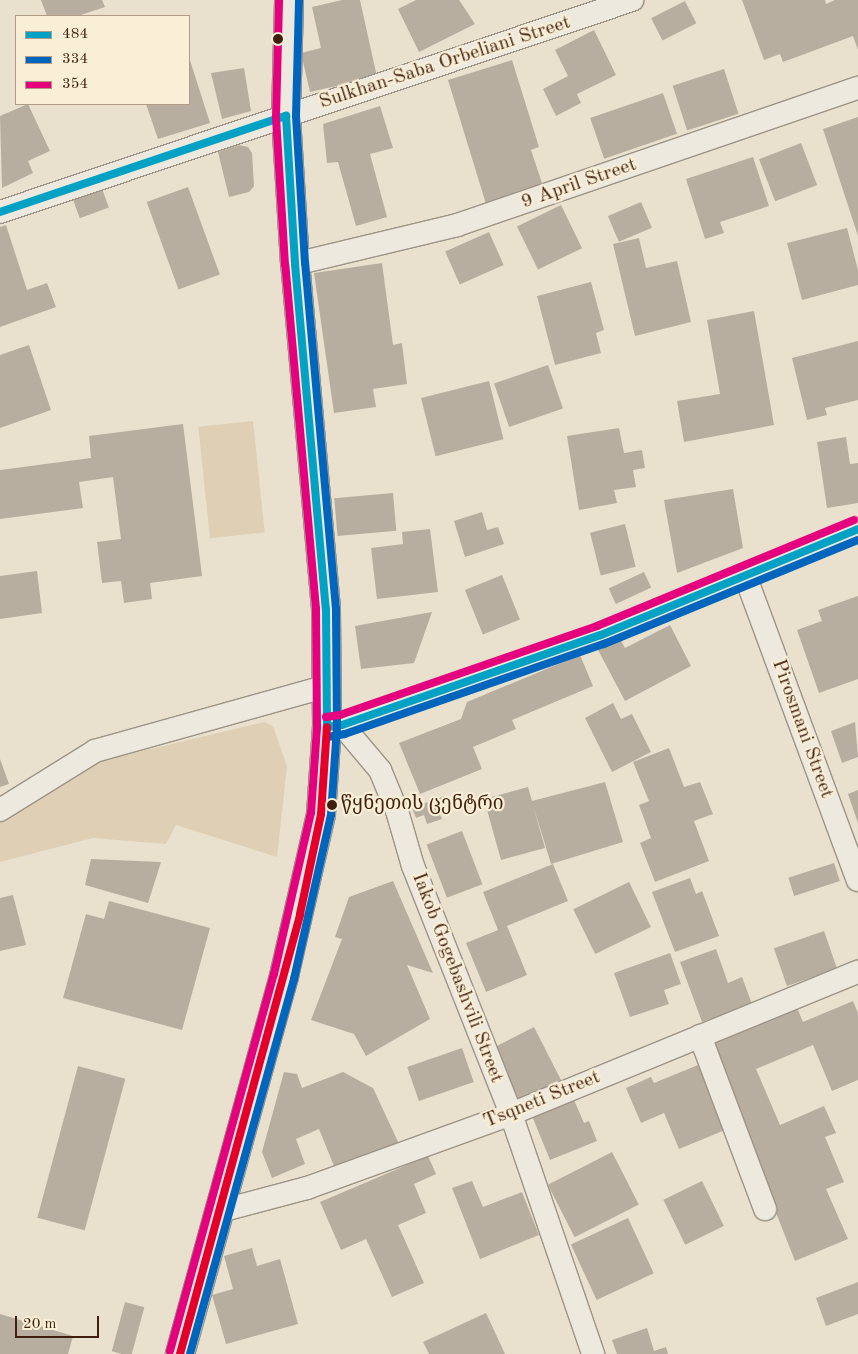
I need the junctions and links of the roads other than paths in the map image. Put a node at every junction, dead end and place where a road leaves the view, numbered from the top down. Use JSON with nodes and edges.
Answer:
{"nodes":[{"id":1,"x":289,"y":0,"type":"edge"},
{"id":2,"x":632,"y":0,"type":"edge"},
{"id":3,"x":858,"y":88,"type":"edge"},
{"id":4,"x":286,"y":116,"type":"junction"},
{"id":5,"x":0,"y":212,"type":"edge"},
{"id":6,"x":295,"y":264,"type":"junction"},
{"id":7,"x":858,"y":530,"type":"edge"},
{"id":8,"x":746,"y":578,"type":"junction"},
{"id":9,"x":328,"y":686,"type":"junction"},
{"id":10,"x":334,"y":726,"type":"junction"},
{"id":11,"x":0,"y":810,"type":"edge"},
{"id":12,"x":858,"y":880,"type":"edge"},
{"id":13,"x":858,"y":972,"type":"edge"},
{"id":14,"x":700,"y":1036,"type":"junction"},
{"id":15,"x":511,"y":1114,"type":"junction"},
{"id":16,"x":765,"y":1209,"type":"dead end"},
{"id":17,"x":220,"y":1211,"type":"junction"},
{"id":18,"x":180,"y":1354,"type":"edge"},
{"id":19,"x":593,"y":1354,"type":"edge"}],
"edges":[{"from":1,"to":4,"type":"main road"},
{"from":2,"to":4,"type":"street","name":"Sulkhan-Saba Orbeliani Street"},
{"from":3,"to":6,"type":"street","name":"9 April Street"},
{"from":4,"to":5,"type":"street","name":"Sulkhan-Saba Orbeliani Street"},
{"from":4,"to":6,"type":"main road"},
{"from":6,"to":9,"type":"main road"},
{"from":7,"to":8,"type":"street"},
{"from":8,"to":10,"type":"street"},
{"from":8,"to":12,"type":"street","name":"Pirosmani Street"},
{"from":9,"to":10,"type":"main road"},
{"from":9,"to":11,"type":"street"},
{"from":10,"to":15,"type":"street","name":"Iakob Gogebashvili Street"},
{"from":10,"to":17,"type":"main road"},
{"from":13,"to":14,"type":"street","name":"Tsqneti Street"},
{"from":14,"to":15,"type":"street","name":"Tsqneti Street"},
{"from":14,"to":16,"type":"street"},
{"from":15,"to":17,"type":"street","name":"Tsqneti Street"},
{"from":15,"to":19,"type":"street","name":"Iakob Gogebashvili Street"},
{"from":17,"to":18,"type":"main road"}]}
